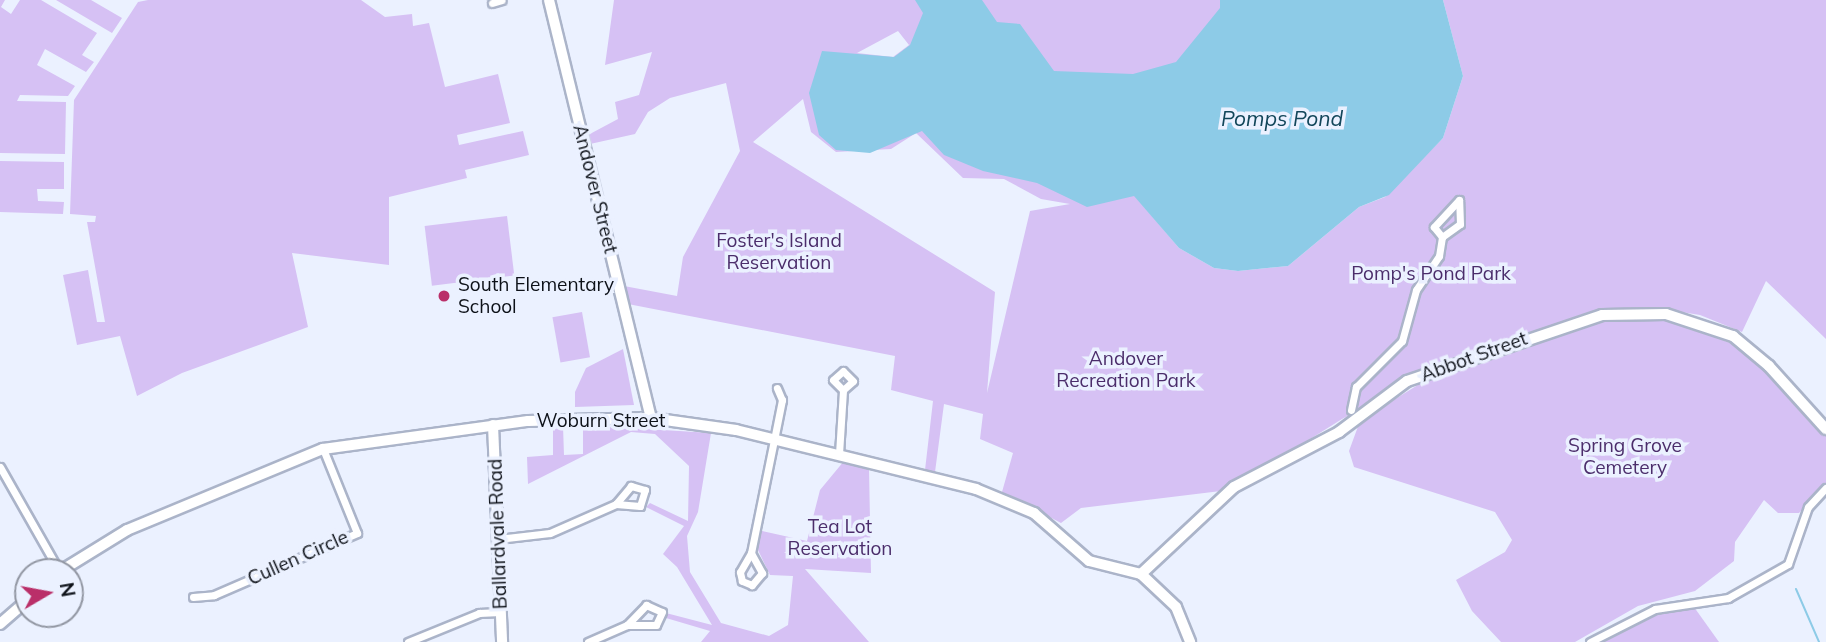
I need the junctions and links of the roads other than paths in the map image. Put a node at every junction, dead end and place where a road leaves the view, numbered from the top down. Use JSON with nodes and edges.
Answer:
{"nodes":[{"id":1,"x":502,"y":0,"type":"edge"},
{"id":2,"x":549,"y":0,"type":"edge"},
{"id":3,"x":492,"y":3,"type":"dead end"},
{"id":4,"x":1443,"y":237,"type":"junction"},
{"id":5,"x":777,"y":388,"type":"dead end"},
{"id":6,"x":843,"y":390,"type":"dead end"},
{"id":7,"x":1351,"y":410,"type":"dead end"},
{"id":8,"x":651,"y":418,"type":"junction"},
{"id":9,"x":493,"y":425,"type":"junction"},
{"id":10,"x":1826,"y":429,"type":"edge"},
{"id":11,"x":774,"y":440,"type":"junction"},
{"id":12,"x":323,"y":449,"type":"junction"},
{"id":13,"x":839,"y":454,"type":"junction"},
{"id":14,"x":0,"y":467,"type":"edge"},
{"id":15,"x":1826,"y":488,"type":"edge"},
{"id":16,"x":616,"y":504,"type":"dead end"},
{"id":17,"x":498,"y":539,"type":"junction"},
{"id":18,"x":751,"y":553,"type":"dead end"},
{"id":19,"x":51,"y":558,"type":"edge"},
{"id":20,"x":82,"y":558,"type":"edge"},
{"id":21,"x":1141,"y":574,"type":"junction"},
{"id":22,"x":193,"y":597,"type":"dead end"},
{"id":23,"x":500,"y":612,"type":"junction"},
{"id":24,"x":627,"y":625,"type":"junction"},
{"id":25,"x":408,"y":642,"type":"edge"},
{"id":26,"x":502,"y":642,"type":"edge"},
{"id":27,"x":587,"y":642,"type":"edge"},
{"id":28,"x":1191,"y":642,"type":"edge"},
{"id":29,"x":1590,"y":642,"type":"edge"}],
"edges":[{"from":1,"to":3,"type":"street"},
{"from":2,"to":8,"type":"street","name":"Andover Street"},
{"from":4,"to":4,"type":"street"},
{"from":4,"to":7,"type":"street"},
{"from":5,"to":11,"type":"street"},
{"from":6,"to":13,"type":"street"},
{"from":8,"to":9,"type":"street","name":"Woburn Street"},
{"from":8,"to":11,"type":"street","name":"Woburn Street"},
{"from":9,"to":12,"type":"street","name":"Woburn Street"},
{"from":9,"to":17,"type":"street","name":"Ballardvale Road"},
{"from":10,"to":21,"type":"street","name":"Abbot Street"},
{"from":11,"to":13,"type":"street","name":"Woburn Street"},
{"from":11,"to":18,"type":"street"},
{"from":12,"to":20,"type":"street","name":"Woburn Street"},
{"from":12,"to":22,"type":"street","name":"Cullen Circle"},
{"from":13,"to":21,"type":"street","name":"Woburn Street"},
{"from":14,"to":19,"type":"street"},
{"from":15,"to":29,"type":"street"},
{"from":16,"to":17,"type":"street"},
{"from":17,"to":23,"type":"street","name":"Ballardvale Road"},
{"from":21,"to":28,"type":"street"},
{"from":23,"to":25,"type":"street"},
{"from":23,"to":26,"type":"street","name":"Ballardvale Road"},
{"from":24,"to":24,"type":"street"},
{"from":24,"to":27,"type":"street"}]}
